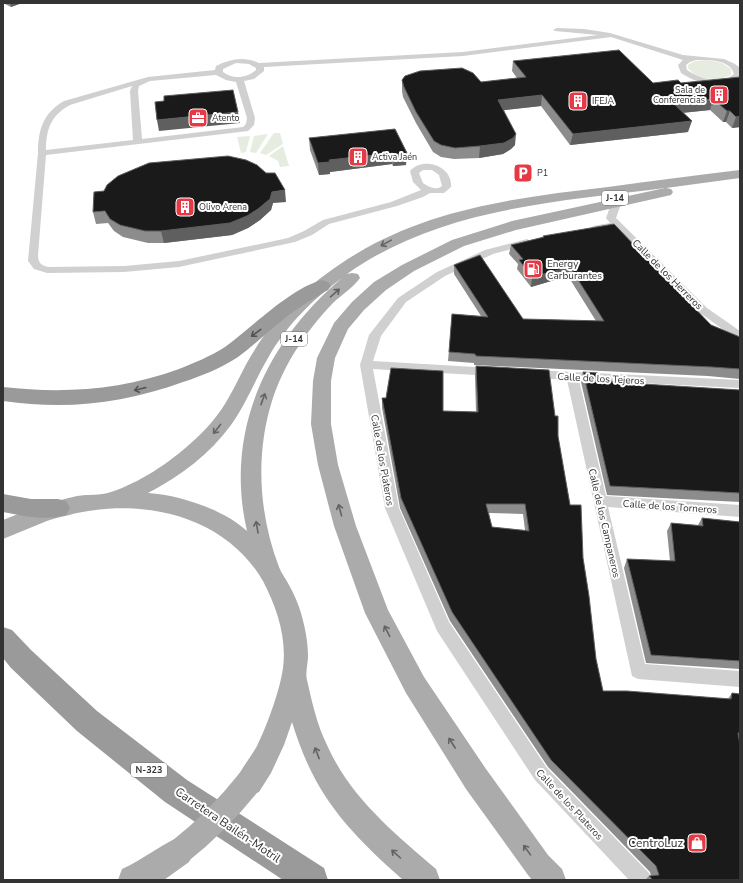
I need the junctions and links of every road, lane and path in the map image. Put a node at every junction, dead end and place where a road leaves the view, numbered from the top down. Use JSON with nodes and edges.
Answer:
{"nodes":[{"id":1,"x":611,"y":35,"type":"junction"},
{"id":2,"x":602,"y":36,"type":"junction"},
{"id":3,"x":593,"y":38,"type":"junction"},
{"id":4,"x":617,"y":40,"type":"junction"},
{"id":5,"x":691,"y":59,"type":"junction"},
{"id":6,"x":259,"y":65,"type":"junction"},
{"id":7,"x":682,"y":65,"type":"junction"},
{"id":8,"x":731,"y":65,"type":"junction"},
{"id":9,"x":740,"y":67,"type":"edge"},
{"id":10,"x":219,"y":72,"type":"junction"},
{"id":11,"x":739,"y":76,"type":"edge"},
{"id":12,"x":148,"y":79,"type":"junction"},
{"id":13,"x":239,"y":79,"type":"junction"},
{"id":14,"x":138,"y":142,"type":"junction"},
{"id":15,"x":42,"y":153,"type":"junction"},
{"id":16,"x":740,"y":174,"type":"edge"},
{"id":17,"x":740,"y":184,"type":"edge"},
{"id":18,"x":428,"y":190,"type":"dead end"},
{"id":19,"x":666,"y":192,"type":"junction"},
{"id":20,"x":497,"y":211,"type":"junction"},
{"id":21,"x":615,"y":215,"type":"junction"},
{"id":22,"x":580,"y":231,"type":"edge"},
{"id":23,"x":542,"y":238,"type":"edge"},
{"id":24,"x":322,"y":286,"type":"junction"},
{"id":25,"x":740,"y":336,"type":"edge"},
{"id":26,"x":366,"y":366,"type":"junction"},
{"id":27,"x":501,"y":373,"type":"edge"},
{"id":28,"x":517,"y":373,"type":"edge"},
{"id":29,"x":572,"y":376,"type":"junction"},
{"id":30,"x":740,"y":384,"type":"edge"},
{"id":31,"x":3,"y":394,"type":"edge"},
{"id":32,"x":116,"y":499,"type":"junction"},
{"id":33,"x":600,"y":501,"type":"junction"},
{"id":34,"x":3,"y":503,"type":"edge"},
{"id":35,"x":58,"y":508,"type":"junction"},
{"id":36,"x":740,"y":511,"type":"edge"},
{"id":37,"x":3,"y":530,"type":"edge"},
{"id":38,"x":267,"y":565,"type":"junction"},
{"id":39,"x":3,"y":638,"type":"edge"},
{"id":40,"x":294,"y":678,"type":"junction"},
{"id":41,"x":740,"y":679,"type":"edge"},
{"id":42,"x":133,"y":880,"type":"edge"},
{"id":43,"x":312,"y":880,"type":"edge"},
{"id":44,"x":425,"y":880,"type":"edge"},
{"id":45,"x":551,"y":880,"type":"edge"},
{"id":46,"x":642,"y":880,"type":"edge"}],
"edges":[{"from":1,"to":2,"type":"street"},
{"from":1,"to":2,"type":"street"},
{"from":1,"to":5,"type":"street"},
{"from":2,"to":3,"type":"street"},
{"from":2,"to":4,"type":"street"},
{"from":3,"to":4,"type":"street"},
{"from":3,"to":6,"type":"street"},
{"from":4,"to":7,"type":"street"},
{"from":5,"to":7,"type":"street"},
{"from":5,"to":8,"type":"street"},
{"from":6,"to":10,"type":"street"},
{"from":6,"to":13,"type":"street"},
{"from":7,"to":11,"type":"street"},
{"from":8,"to":9,"type":"street"},
{"from":8,"to":11,"type":"street"},
{"from":10,"to":12,"type":"street"},
{"from":10,"to":13,"type":"street"},
{"from":12,"to":14,"type":"street"},
{"from":12,"to":15,"type":"street"},
{"from":13,"to":14,"type":"street"},
{"from":14,"to":15,"type":"street"},
{"from":15,"to":18,"type":"street"},
{"from":16,"to":20,"type":"main road","number":"J-14"},
{"from":17,"to":19,"type":"main road","number":"J-14"},
{"from":19,"to":20,"type":"main road","number":"J-14"},
{"from":19,"to":21,"type":"main road"},
{"from":20,"to":24,"type":"main road","one_way":true},
{"from":38,"to":20,"type":"main road","number":"J-14","one_way":true},
{"from":21,"to":22,"type":"street"},
{"from":21,"to":25,"type":"street","name":"Calle de los Herreros"},
{"from":45,"to":21,"type":"main road","one_way":true},
{"from":23,"to":26,"type":"street","name":"Calle de los Plateros"},
{"from":24,"to":31,"type":"highway","one_way":true},
{"from":24,"to":32,"type":"main road","one_way":true},
{"from":26,"to":27,"type":"street"},
{"from":26,"to":46,"type":"street","name":"Calle de los Plateros"},
{"from":28,"to":29,"type":"street","name":"Calle de los Tejeros"},
{"from":29,"to":30,"type":"street","name":"Calle de los Tejeros"},
{"from":29,"to":33,"type":"street","name":"Calle de los Campaneros"},
{"from":32,"to":35,"type":"main road"},
{"from":32,"to":38,"type":"main road"},
{"from":33,"to":36,"type":"street","name":"Calle de los Torneros"},
{"from":33,"to":41,"type":"street","name":"Calle de los Campaneros"},
{"from":34,"to":35,"type":"highway"},
{"from":35,"to":37,"type":"main road"},
{"from":38,"to":40,"type":"main road"},
{"from":39,"to":43,"type":"highway","name":"Carretera Bailén-Motril","number":"N-323"},
{"from":40,"to":42,"type":"main road","bridge":true},
{"from":44,"to":40,"type":"main road","one_way":true}]}
